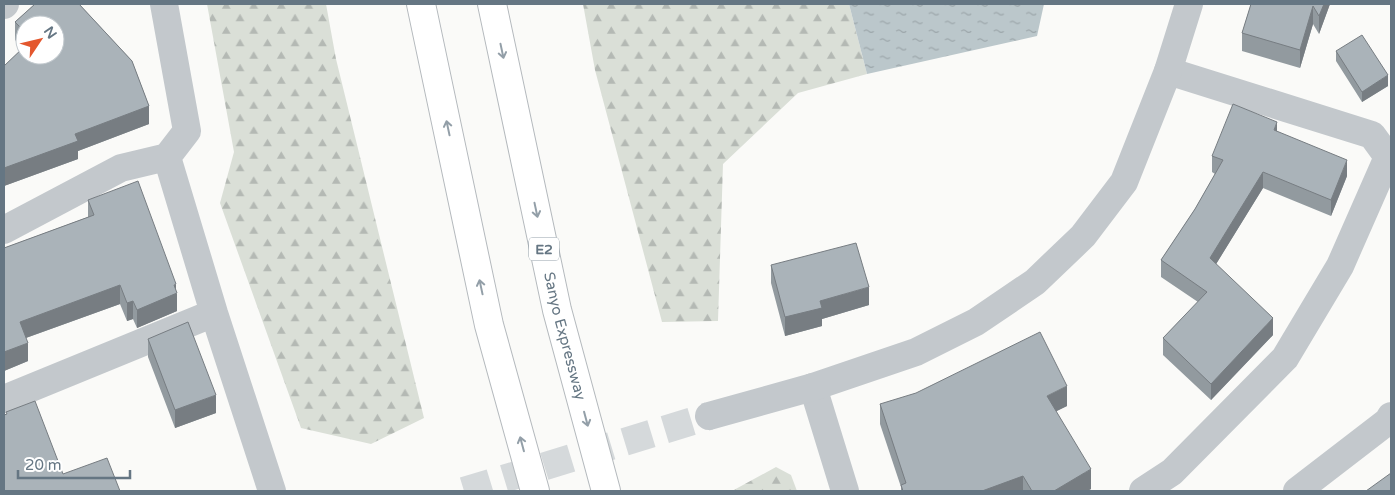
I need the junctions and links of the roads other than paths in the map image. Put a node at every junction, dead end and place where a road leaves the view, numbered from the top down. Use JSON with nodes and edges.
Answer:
{"nodes":[{"id":1,"x":164,"y":4,"type":"edge"},
{"id":2,"x":422,"y":4,"type":"edge"},
{"id":3,"x":492,"y":4,"type":"edge"},
{"id":4,"x":1189,"y":4,"type":"edge"},
{"id":5,"x":1168,"y":70,"type":"junction"},
{"id":6,"x":167,"y":157,"type":"junction"},
{"id":7,"x":4,"y":230,"type":"edge"},
{"id":8,"x":214,"y":312,"type":"junction"},
{"id":9,"x":813,"y":387,"type":"junction"},
{"id":10,"x":4,"y":399,"type":"edge"},
{"id":11,"x":709,"y":416,"type":"tunnel mouth"},
{"id":12,"x":1390,"y":421,"type":"edge"},
{"id":13,"x":272,"y":491,"type":"edge"},
{"id":14,"x":535,"y":491,"type":"edge"},
{"id":15,"x":606,"y":491,"type":"edge"},
{"id":16,"x":845,"y":491,"type":"edge"},
{"id":17,"x":1144,"y":491,"type":"edge"},
{"id":18,"x":1297,"y":491,"type":"edge"}],
"edges":[{"from":1,"to":6,"type":"street"},
{"from":14,"to":2,"type":"highway","one_way":true},
{"from":3,"to":15,"type":"highway","name":"Sanyo Expressway","number":"E2","one_way":true},
{"from":4,"to":5,"type":"street"},
{"from":5,"to":9,"type":"street"},
{"from":5,"to":17,"type":"street"},
{"from":6,"to":7,"type":"street"},
{"from":6,"to":8,"type":"street"},
{"from":8,"to":10,"type":"street"},
{"from":8,"to":13,"type":"street"},
{"from":9,"to":11,"type":"street"},
{"from":9,"to":16,"type":"street"},
{"from":12,"to":18,"type":"street"}]}
